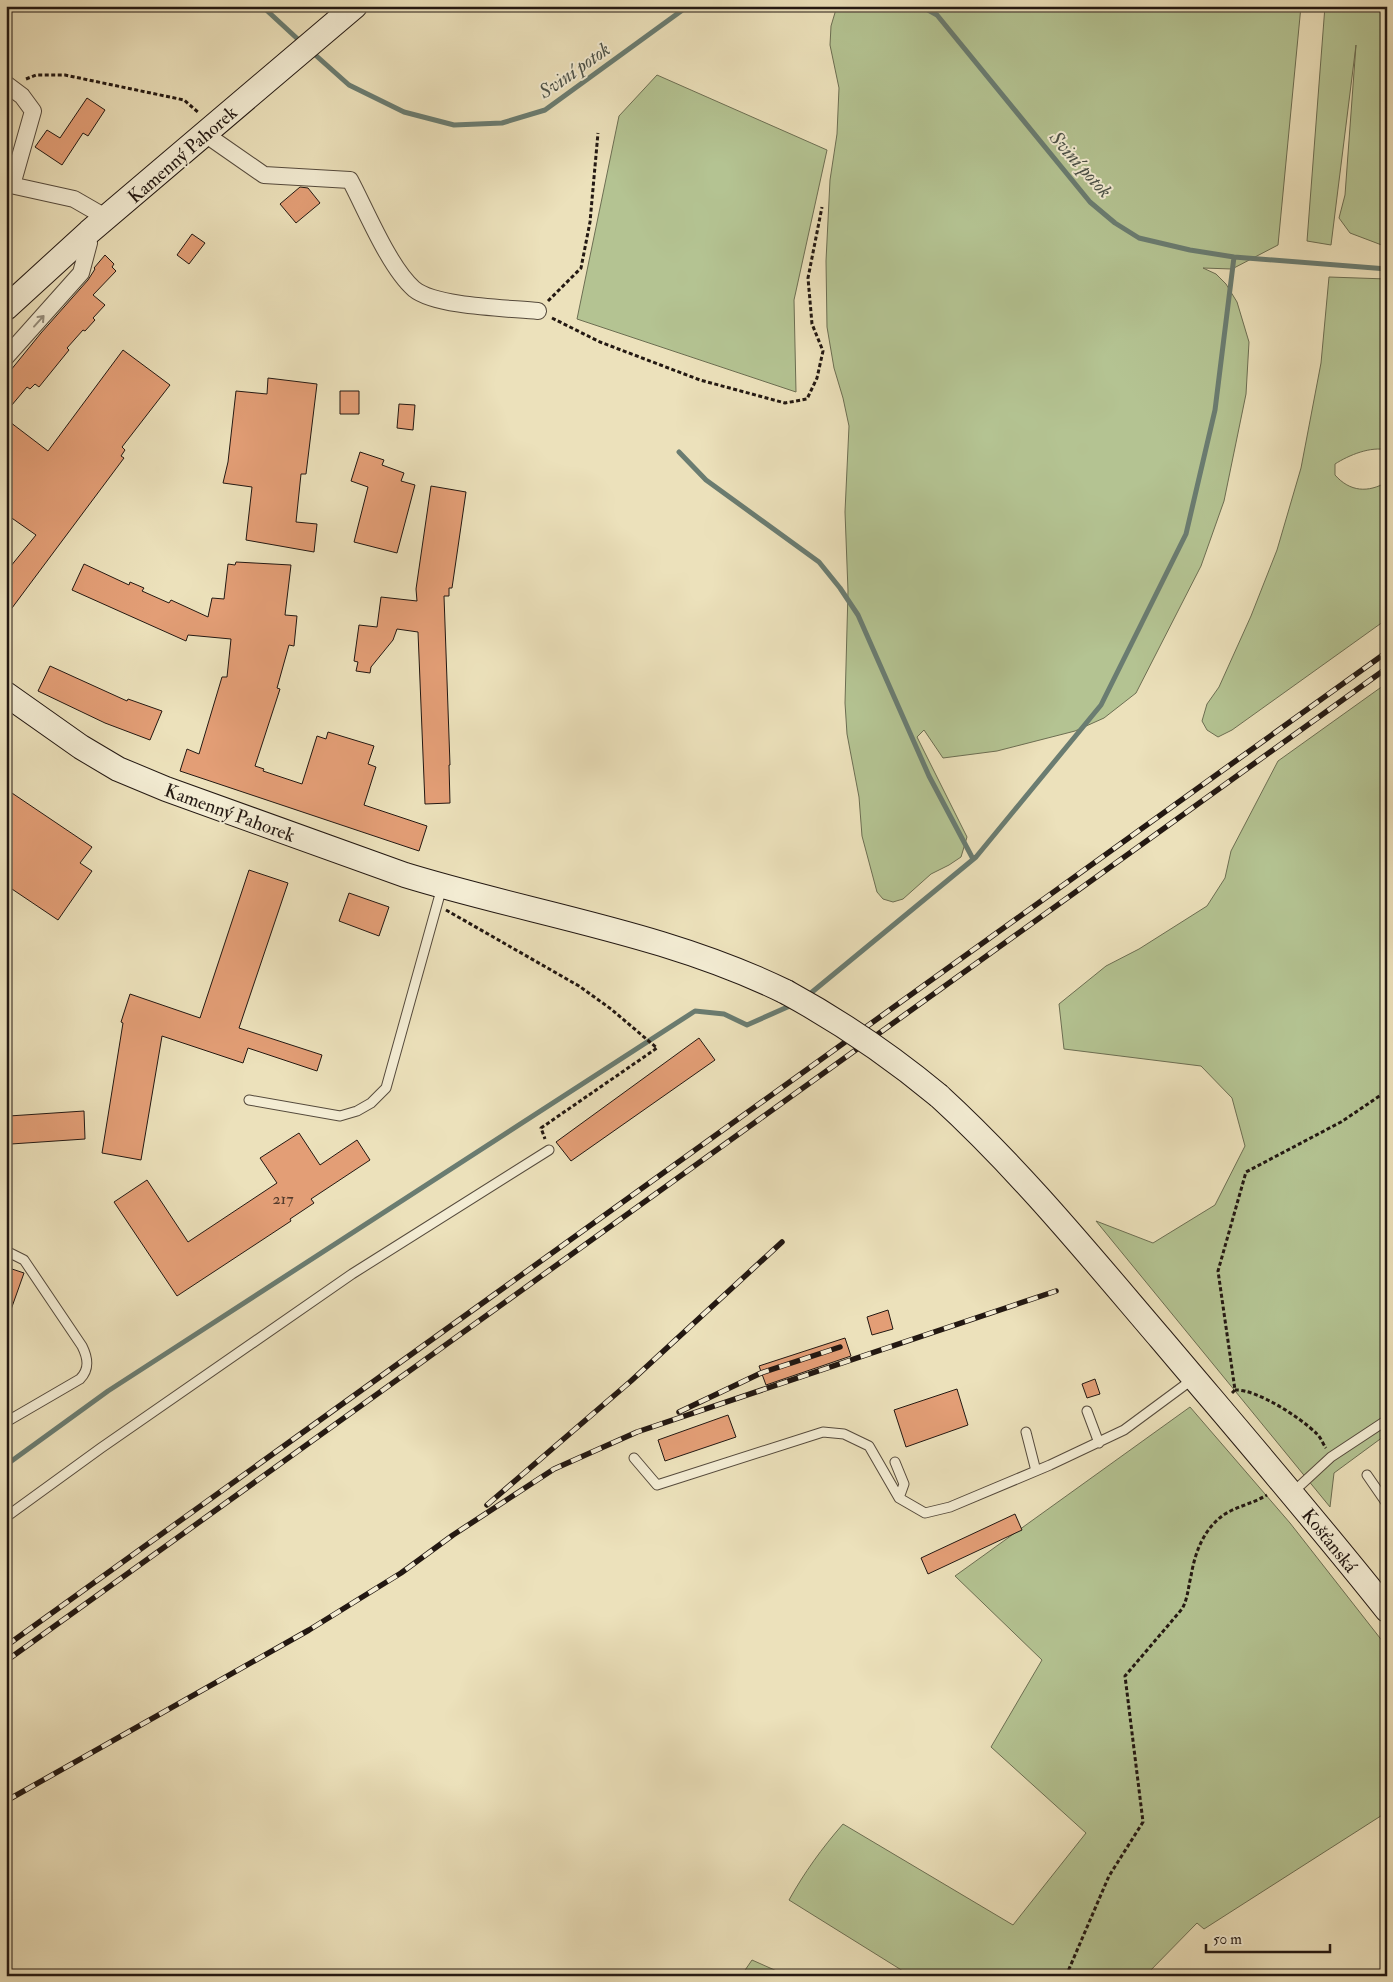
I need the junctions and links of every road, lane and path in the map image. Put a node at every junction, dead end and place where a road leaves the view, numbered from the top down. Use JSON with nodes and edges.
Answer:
{"nodes":[{"id":1,"x":356,"y":6,"type":"edge"},
{"id":2,"x":8,"y":85,"type":"edge"},
{"id":3,"x":209,"y":130,"type":"junction"},
{"id":4,"x":598,"y":133,"type":"dead end"},
{"id":5,"x":9,"y":185,"type":"edge"},
{"id":6,"x":822,"y":207,"type":"dead end"},
{"id":7,"x":107,"y":218,"type":"junction"},
{"id":8,"x":85,"y":236,"type":"junction"},
{"id":9,"x":6,"y":308,"type":"edge"},
{"id":10,"x":538,"y":311,"type":"junction"},
{"id":11,"x":6,"y":357,"type":"edge"},
{"id":12,"x":6,"y":694,"type":"edge"},
{"id":13,"x":440,"y":896,"type":"junction"},
{"id":14,"x":1387,"y":1091,"type":"edge"},
{"id":15,"x":939,"y":1096,"type":"joint"},
{"id":16,"x":248,"y":1100,"type":"dead end"},
{"id":17,"x":548,"y":1150,"type":"joint"},
{"id":18,"x":6,"y":1251,"type":"edge"},
{"id":19,"x":1194,"y":1378,"type":"junction"},
{"id":20,"x":1227,"y":1398,"type":"junction"},
{"id":21,"x":1086,"y":1411,"type":"dead end"},
{"id":22,"x":1387,"y":1420,"type":"edge"},
{"id":23,"x":6,"y":1422,"type":"edge"},
{"id":24,"x":1026,"y":1432,"type":"dead end"},
{"id":25,"x":1099,"y":1443,"type":"junction"},
{"id":26,"x":1331,"y":1457,"type":"junction"},
{"id":27,"x":634,"y":1458,"type":"dead end"},
{"id":28,"x":895,"y":1462,"type":"dead end"},
{"id":29,"x":1036,"y":1471,"type":"junction"},
{"id":30,"x":1367,"y":1475,"type":"dead end"},
{"id":31,"x":1288,"y":1488,"type":"junction"},
{"id":32,"x":899,"y":1498,"type":"junction"},
{"id":33,"x":1387,"y":1504,"type":"edge"},
{"id":34,"x":6,"y":1517,"type":"edge"},
{"id":35,"x":1387,"y":1610,"type":"edge"},
{"id":36,"x":1066,"y":1976,"type":"edge"}],
"edges":[{"from":1,"to":3,"type":"street","name":"Kamenný Pahorek"},
{"from":2,"to":3,"type":"path"},
{"from":2,"to":5,"type":"street"},
{"from":3,"to":7,"type":"street","name":"Kamenný Pahorek"},
{"from":3,"to":10,"type":"street"},
{"from":4,"to":10,"type":"path"},
{"from":5,"to":7,"type":"street"},
{"from":6,"to":10,"type":"path"},
{"from":7,"to":8,"type":"street","name":"Kamenný Pahorek"},
{"from":8,"to":9,"type":"street","name":"Kamenný Pahorek"},
{"from":11,"to":8,"type":"street","one_way":true},
{"from":12,"to":13,"type":"street","name":"Kamenný Pahorek"},
{"from":13,"to":15,"type":"street","name":"Kamenný Pahorek","bridge":true},
{"from":13,"to":16,"type":"lane"},
{"from":13,"to":17,"type":"path"},
{"from":14,"to":20,"type":"path"},
{"from":15,"to":19,"type":"street","name":"Košťanská"},
{"from":17,"to":34,"type":"lane"},
{"from":18,"to":23,"type":"lane"},
{"from":19,"to":20,"type":"street","name":"Košťanská"},
{"from":19,"to":25,"type":"lane"},
{"from":20,"to":26,"type":"path"},
{"from":20,"to":31,"type":"street","name":"Košťanská"},
{"from":21,"to":25,"type":"lane"},
{"from":22,"to":26,"type":"lane"},
{"from":24,"to":29,"type":"lane"},
{"from":25,"to":29,"type":"lane"},
{"from":26,"to":31,"type":"lane"},
{"from":27,"to":32,"type":"lane"},
{"from":28,"to":32,"type":"lane"},
{"from":29,"to":32,"type":"lane"},
{"from":30,"to":33,"type":"lane"},
{"from":31,"to":35,"type":"street","name":"Košťanská"},
{"from":31,"to":36,"type":"path"}]}
